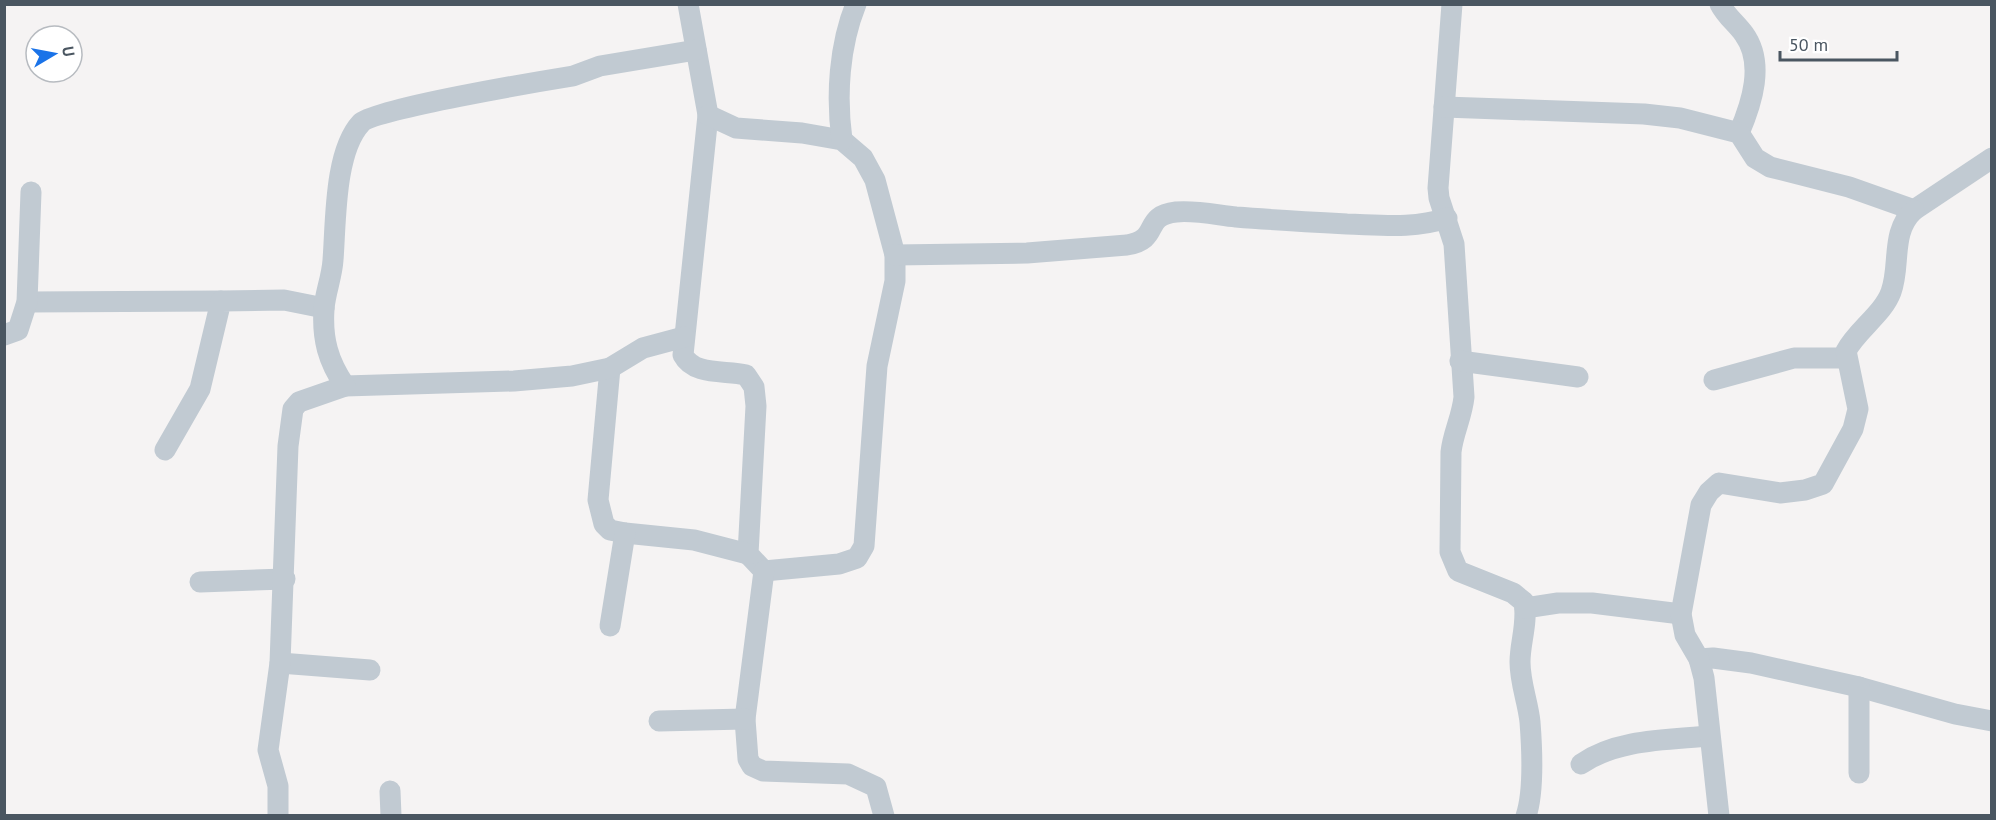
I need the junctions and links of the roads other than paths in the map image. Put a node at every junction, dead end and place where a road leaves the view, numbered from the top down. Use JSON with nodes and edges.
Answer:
{"nodes":[{"id":1,"x":688,"y":4,"type":"edge"},
{"id":2,"x":856,"y":4,"type":"edge"},
{"id":3,"x":1452,"y":4,"type":"edge"},
{"id":4,"x":1720,"y":4,"type":"edge"},
{"id":5,"x":696,"y":50,"type":"junction"},
{"id":6,"x":1444,"y":107,"type":"junction"},
{"id":7,"x":708,"y":115,"type":"junction"},
{"id":8,"x":1739,"y":133,"type":"junction"},
{"id":9,"x":842,"y":140,"type":"junction"},
{"id":10,"x":1992,"y":158,"type":"edge"},
{"id":11,"x":31,"y":192,"type":"dead end"},
{"id":12,"x":1914,"y":210,"type":"junction"},
{"id":13,"x":1447,"y":218,"type":"junction"},
{"id":14,"x":895,"y":255,"type":"junction"},
{"id":15,"x":221,"y":301,"type":"junction"},
{"id":16,"x":27,"y":302,"type":"junction"},
{"id":17,"x":324,"y":309,"type":"junction"},
{"id":18,"x":4,"y":335,"type":"edge"},
{"id":19,"x":684,"y":337,"type":"junction"},
{"id":20,"x":1846,"y":358,"type":"junction"},
{"id":21,"x":1460,"y":361,"type":"junction"},
{"id":22,"x":610,"y":368,"type":"junction"},
{"id":23,"x":1578,"y":377,"type":"dead end"},
{"id":24,"x":1714,"y":380,"type":"dead end"},
{"id":25,"x":345,"y":386,"type":"junction"},
{"id":26,"x":165,"y":450,"type":"dead end"},
{"id":27,"x":625,"y":533,"type":"junction"},
{"id":28,"x":748,"y":554,"type":"junction"},
{"id":29,"x":764,"y":571,"type":"junction"},
{"id":30,"x":285,"y":579,"type":"junction"},
{"id":31,"x":200,"y":582,"type":"dead end"},
{"id":32,"x":1525,"y":608,"type":"junction"},
{"id":33,"x":1681,"y":614,"type":"junction"},
{"id":34,"x":610,"y":626,"type":"dead end"},
{"id":35,"x":1699,"y":659,"type":"junction"},
{"id":36,"x":280,"y":663,"type":"junction"},
{"id":37,"x":370,"y":670,"type":"dead end"},
{"id":38,"x":1859,"y":687,"type":"junction"},
{"id":39,"x":745,"y":719,"type":"junction"},
{"id":40,"x":659,"y":721,"type":"dead end"},
{"id":41,"x":1992,"y":721,"type":"edge"},
{"id":42,"x":1709,"y":736,"type":"junction"},
{"id":43,"x":1581,"y":764,"type":"dead end"},
{"id":44,"x":1859,"y":773,"type":"dead end"},
{"id":45,"x":390,"y":791,"type":"dead end"},
{"id":46,"x":278,"y":816,"type":"edge"},
{"id":47,"x":391,"y":816,"type":"edge"},
{"id":48,"x":884,"y":816,"type":"edge"},
{"id":49,"x":1526,"y":816,"type":"edge"},
{"id":50,"x":1719,"y":816,"type":"edge"}],
"edges":[{"from":1,"to":5,"type":"street"},
{"from":2,"to":9,"type":"street"},
{"from":3,"to":6,"type":"street"},
{"from":4,"to":8,"type":"street"},
{"from":5,"to":7,"type":"street"},
{"from":5,"to":17,"type":"street"},
{"from":6,"to":8,"type":"street"},
{"from":6,"to":13,"type":"street"},
{"from":7,"to":9,"type":"street"},
{"from":7,"to":19,"type":"street"},
{"from":8,"to":12,"type":"street"},
{"from":9,"to":14,"type":"street"},
{"from":10,"to":12,"type":"street"},
{"from":11,"to":16,"type":"street"},
{"from":12,"to":20,"type":"street"},
{"from":13,"to":14,"type":"street"},
{"from":13,"to":21,"type":"street"},
{"from":14,"to":29,"type":"street"},
{"from":15,"to":16,"type":"street"},
{"from":15,"to":17,"type":"street"},
{"from":15,"to":26,"type":"street"},
{"from":16,"to":18,"type":"street"},
{"from":17,"to":25,"type":"street"},
{"from":19,"to":22,"type":"street"},
{"from":19,"to":28,"type":"street"},
{"from":20,"to":24,"type":"street"},
{"from":20,"to":33,"type":"street"},
{"from":21,"to":23,"type":"street"},
{"from":21,"to":32,"type":"street"},
{"from":22,"to":25,"type":"street"},
{"from":22,"to":27,"type":"street"},
{"from":25,"to":30,"type":"street"},
{"from":27,"to":28,"type":"street"},
{"from":27,"to":34,"type":"street"},
{"from":28,"to":29,"type":"street"},
{"from":29,"to":39,"type":"street"},
{"from":30,"to":31,"type":"street"},
{"from":30,"to":36,"type":"street"},
{"from":32,"to":33,"type":"street"},
{"from":32,"to":49,"type":"street"},
{"from":33,"to":35,"type":"street"},
{"from":35,"to":38,"type":"street"},
{"from":35,"to":42,"type":"street"},
{"from":36,"to":37,"type":"street"},
{"from":36,"to":46,"type":"street"},
{"from":38,"to":41,"type":"street"},
{"from":38,"to":44,"type":"street"},
{"from":39,"to":40,"type":"street"},
{"from":39,"to":48,"type":"street"},
{"from":42,"to":43,"type":"street"},
{"from":42,"to":50,"type":"street"},
{"from":45,"to":47,"type":"street"}]}
